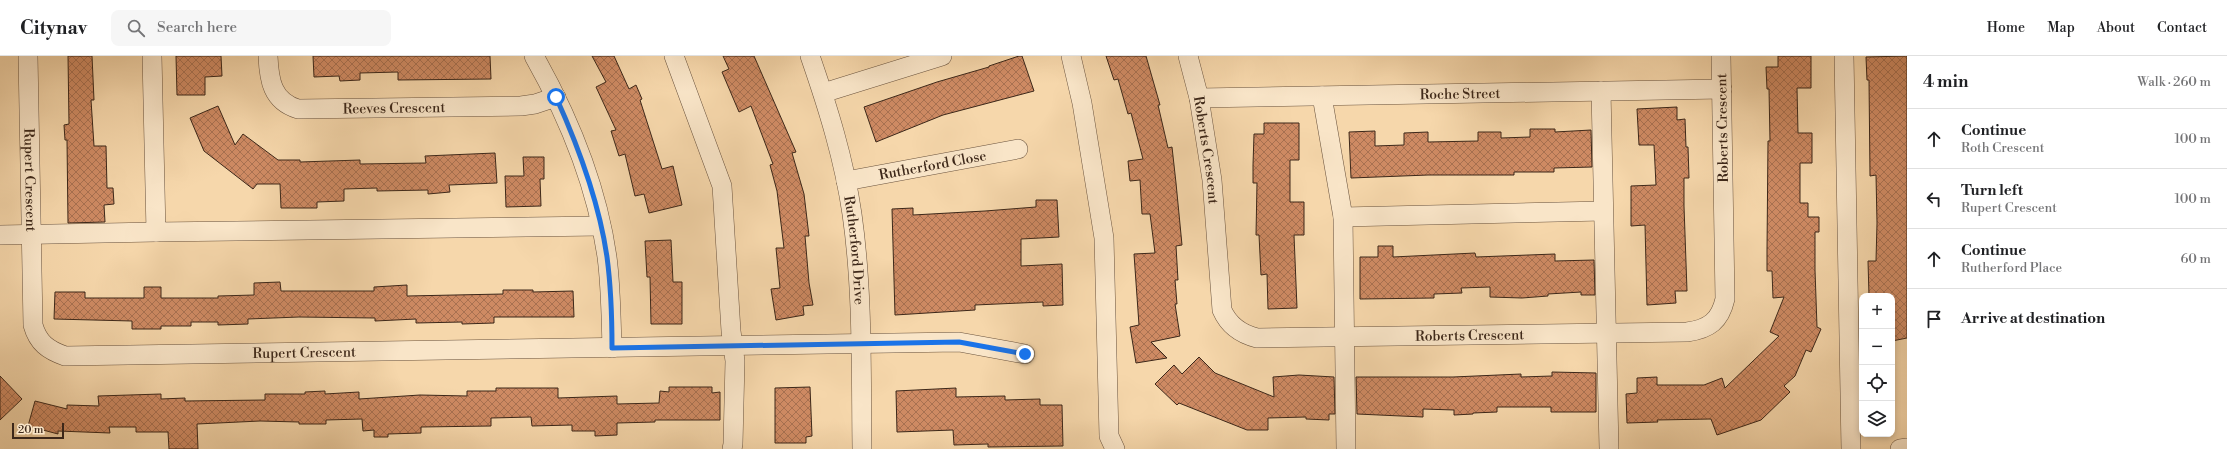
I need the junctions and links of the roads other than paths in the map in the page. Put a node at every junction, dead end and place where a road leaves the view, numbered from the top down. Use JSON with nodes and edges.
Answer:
{"nodes":[{"id":1,"x":28,"y":56,"type":"edge"},
{"id":2,"x":152,"y":56,"type":"edge"},
{"id":3,"x":268,"y":56,"type":"edge"},
{"id":4,"x":534,"y":56,"type":"edge"},
{"id":5,"x":674,"y":56,"type":"edge"},
{"id":6,"x":810,"y":56,"type":"edge"},
{"id":7,"x":942,"y":56,"type":"edge"},
{"id":8,"x":1071,"y":56,"type":"edge"},
{"id":9,"x":1188,"y":56,"type":"edge"},
{"id":10,"x":1721,"y":56,"type":"edge"},
{"id":11,"x":1844,"y":56,"type":"edge"},
{"id":12,"x":1722,"y":89,"type":"junction"},
{"id":13,"x":1601,"y":91,"type":"junction"},
{"id":14,"x":823,"y":93,"type":"junction"},
{"id":15,"x":1322,"y":96,"type":"junction"},
{"id":16,"x":556,"y":97,"type":"junction"},
{"id":17,"x":1199,"y":98,"type":"junction"},
{"id":18,"x":1018,"y":148,"type":"dead end"},
{"id":19,"x":846,"y":181,"type":"junction"},
{"id":20,"x":1603,"y":211,"type":"junction"},
{"id":21,"x":1343,"y":217,"type":"junction"},
{"id":22,"x":601,"y":226,"type":"junction"},
{"id":23,"x":156,"y":232,"type":"junction"},
{"id":24,"x":0,"y":235,"type":"edge"},
{"id":25,"x":31,"y":235,"type":"junction"},
{"id":26,"x":1608,"y":334,"type":"junction"},
{"id":27,"x":1344,"y":337,"type":"junction"},
{"id":28,"x":860,"y":344,"type":"junction"},
{"id":29,"x":733,"y":346,"type":"junction"},
{"id":30,"x":612,"y":348,"type":"junction"},
{"id":31,"x":1025,"y":354,"type":"dead end"},
{"id":32,"x":1907,"y":448,"type":"edge"},
{"id":33,"x":732,"y":449,"type":"edge"},
{"id":34,"x":862,"y":449,"type":"edge"},
{"id":35,"x":1115,"y":449,"type":"edge"},
{"id":36,"x":1346,"y":449,"type":"edge"},
{"id":37,"x":1609,"y":449,"type":"edge"},
{"id":38,"x":1851,"y":449,"type":"edge"},
{"id":39,"x":1900,"y":449,"type":"edge"}],
"edges":[{"from":1,"to":25,"type":"street","name":"Rupert Crescent"},
{"from":2,"to":23,"type":"street"},
{"from":3,"to":16,"type":"street","name":"Reeves Crescent"},
{"from":4,"to":16,"type":"street"},
{"from":5,"to":29,"type":"street"},
{"from":6,"to":14,"type":"street","name":"Rutherford Drive"},
{"from":7,"to":14,"type":"street"},
{"from":8,"to":35,"type":"street"},
{"from":9,"to":17,"type":"street","name":"Roberts Crescent"},
{"from":10,"to":12,"type":"street","name":"Roberts Crescent"},
{"from":11,"to":38,"type":"street"},
{"from":12,"to":13,"type":"street","name":"Roche Street"},
{"from":12,"to":26,"type":"street","name":"Roberts Crescent"},
{"from":13,"to":15,"type":"street","name":"Roche Street"},
{"from":13,"to":20,"type":"street"},
{"from":14,"to":19,"type":"street","name":"Rutherford Drive"},
{"from":15,"to":17,"type":"street","name":"Roche Street"},
{"from":15,"to":21,"type":"street"},
{"from":16,"to":22,"type":"street"},
{"from":17,"to":27,"type":"street","name":"Roberts Crescent"},
{"from":18,"to":19,"type":"street","name":"Rutherford Close"},
{"from":19,"to":28,"type":"street","name":"Rutherford Drive"},
{"from":20,"to":21,"type":"street"},
{"from":20,"to":26,"type":"street"},
{"from":21,"to":27,"type":"street"},
{"from":22,"to":23,"type":"street"},
{"from":22,"to":30,"type":"street"},
{"from":23,"to":25,"type":"street"},
{"from":24,"to":25,"type":"street"},
{"from":25,"to":30,"type":"street","name":"Rupert Crescent"},
{"from":26,"to":27,"type":"street","name":"Roberts Crescent"},
{"from":26,"to":37,"type":"street"},
{"from":27,"to":36,"type":"street"},
{"from":28,"to":29,"type":"street","name":"Rupert Crescent"},
{"from":28,"to":31,"type":"street","name":"Rupert Crescent"},
{"from":28,"to":34,"type":"street","name":"Rutherford Drive"},
{"from":29,"to":30,"type":"street","name":"Rupert Crescent"},
{"from":29,"to":33,"type":"street"},
{"from":32,"to":39,"type":"street"}]}
